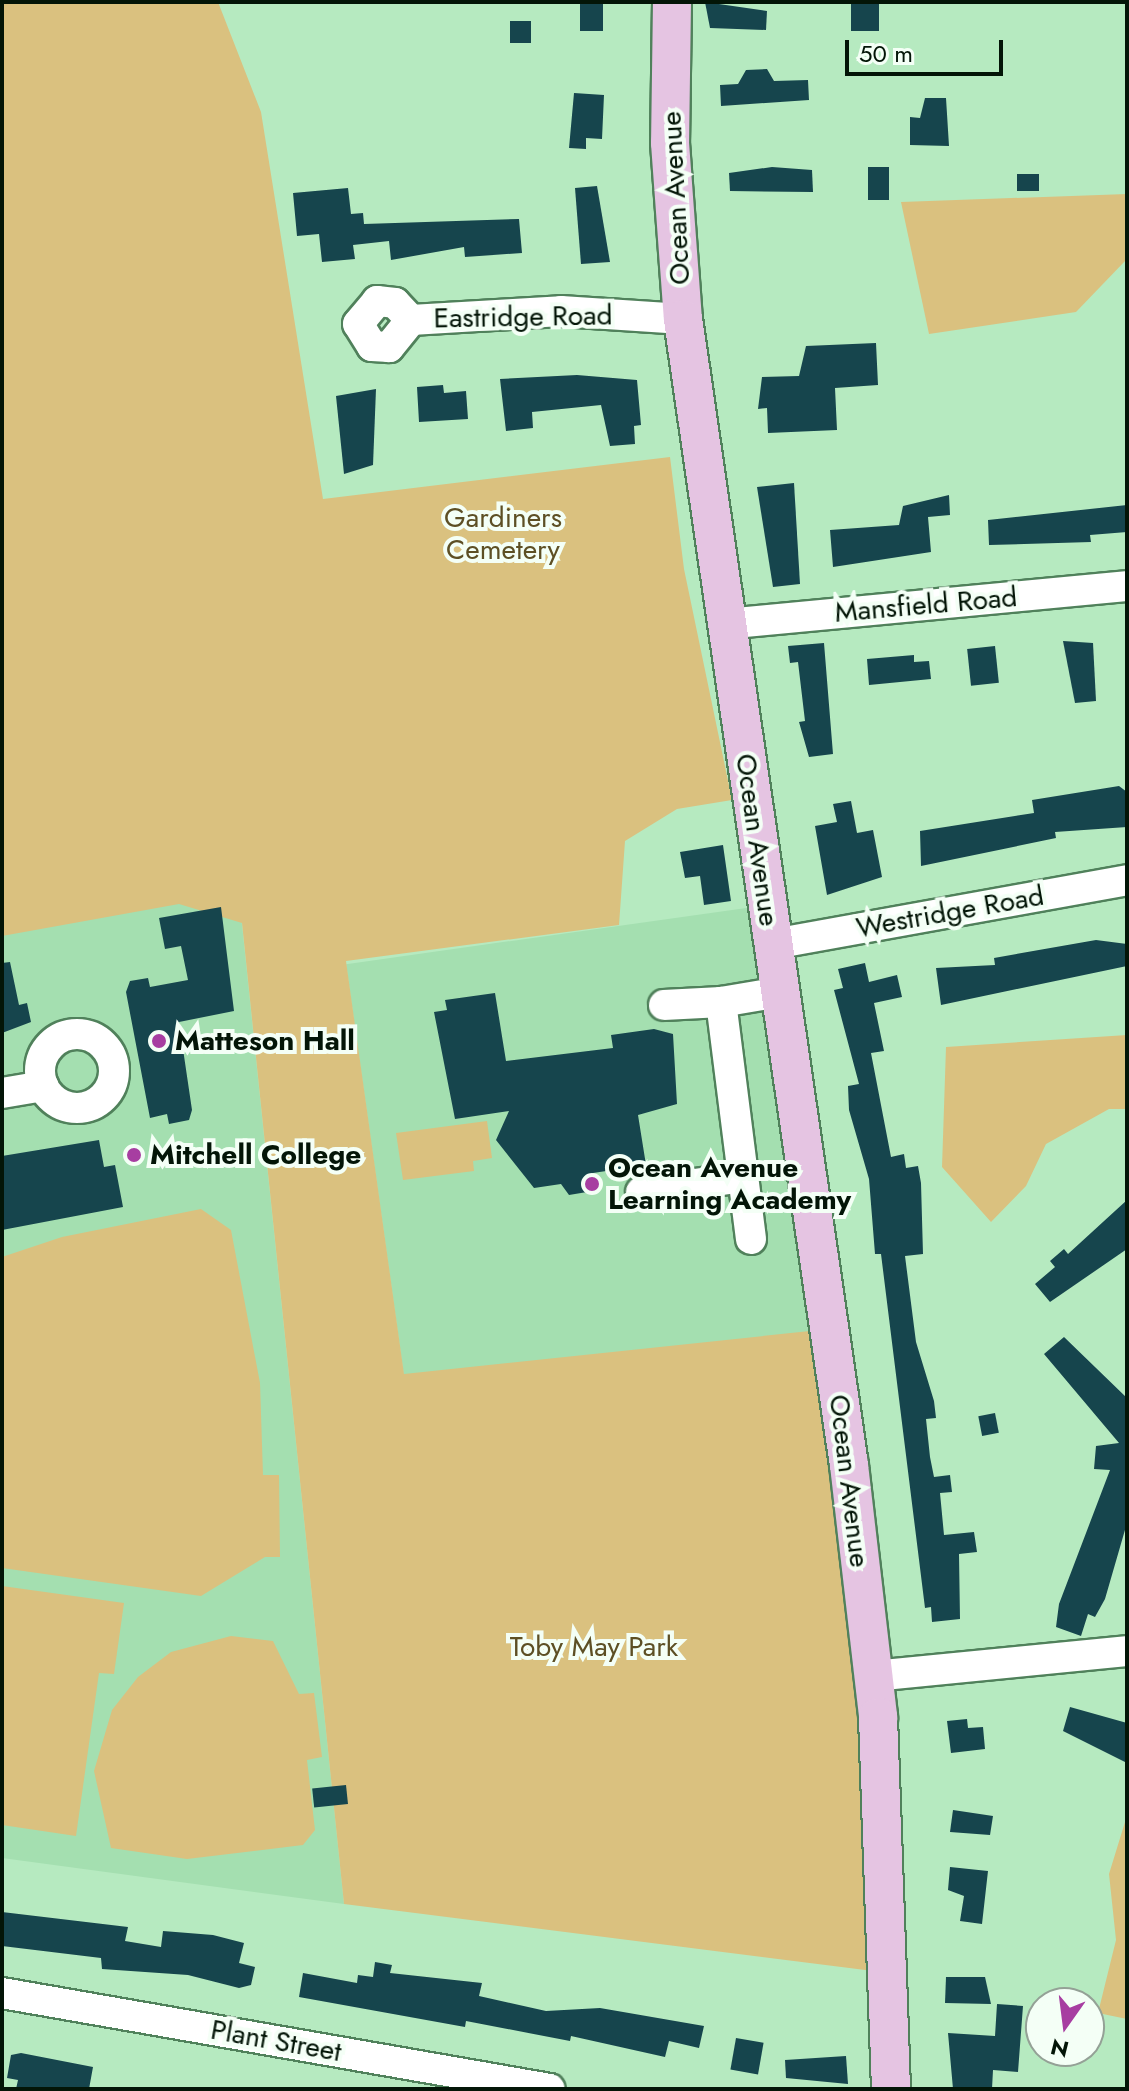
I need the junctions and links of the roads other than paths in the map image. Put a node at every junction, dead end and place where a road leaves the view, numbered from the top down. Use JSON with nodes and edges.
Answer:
{"nodes":[{"id":1,"x":672,"y":2,"type":"edge"},
{"id":2,"x":683,"y":319,"type":"junction"},
{"id":3,"x":411,"y":320,"type":"dead end"},
{"id":4,"x":1127,"y":586,"type":"edge"},
{"id":5,"x":725,"y":624,"type":"junction"},
{"id":6,"x":1127,"y":880,"type":"edge"},
{"id":7,"x":773,"y":944,"type":"junction"},
{"id":8,"x":780,"y":992,"type":"junction"},
{"id":9,"x":721,"y":1002,"type":"junction"},
{"id":10,"x":664,"y":1005,"type":"dead end"},
{"id":11,"x":43,"y":1086,"type":"dead end"},
{"id":12,"x":2,"y":1093,"type":"edge"},
{"id":13,"x":743,"y":1177,"type":"junction"},
{"id":14,"x":641,"y":1192,"type":"dead end"},
{"id":15,"x":751,"y":1239,"type":"dead end"},
{"id":16,"x":1127,"y":1651,"type":"edge"},
{"id":17,"x":873,"y":1676,"type":"junction"},
{"id":18,"x":2,"y":1993,"type":"edge"},
{"id":19,"x":550,"y":2089,"type":"edge"},
{"id":20,"x":891,"y":2089,"type":"edge"}],
"edges":[{"from":1,"to":2,"type":"main road","name":"Ocean Avenue"},
{"from":2,"to":3,"type":"street","name":"Eastridge Road"},
{"from":2,"to":5,"type":"main road","name":"Ocean Avenue"},
{"from":4,"to":5,"type":"street","name":"Mansfield Road"},
{"from":5,"to":7,"type":"main road","name":"Ocean Avenue"},
{"from":6,"to":7,"type":"street","name":"Westridge Road"},
{"from":7,"to":8,"type":"main road","name":"Ocean Avenue"},
{"from":8,"to":9,"type":"street"},
{"from":8,"to":17,"type":"main road","name":"Ocean Avenue"},
{"from":9,"to":10,"type":"street"},
{"from":9,"to":13,"type":"street"},
{"from":11,"to":12,"type":"street"},
{"from":13,"to":14,"type":"street"},
{"from":13,"to":15,"type":"street"},
{"from":16,"to":17,"type":"street"},
{"from":17,"to":20,"type":"main road","name":"Ocean Avenue"},
{"from":18,"to":19,"type":"street","name":"Plant Street"}]}
